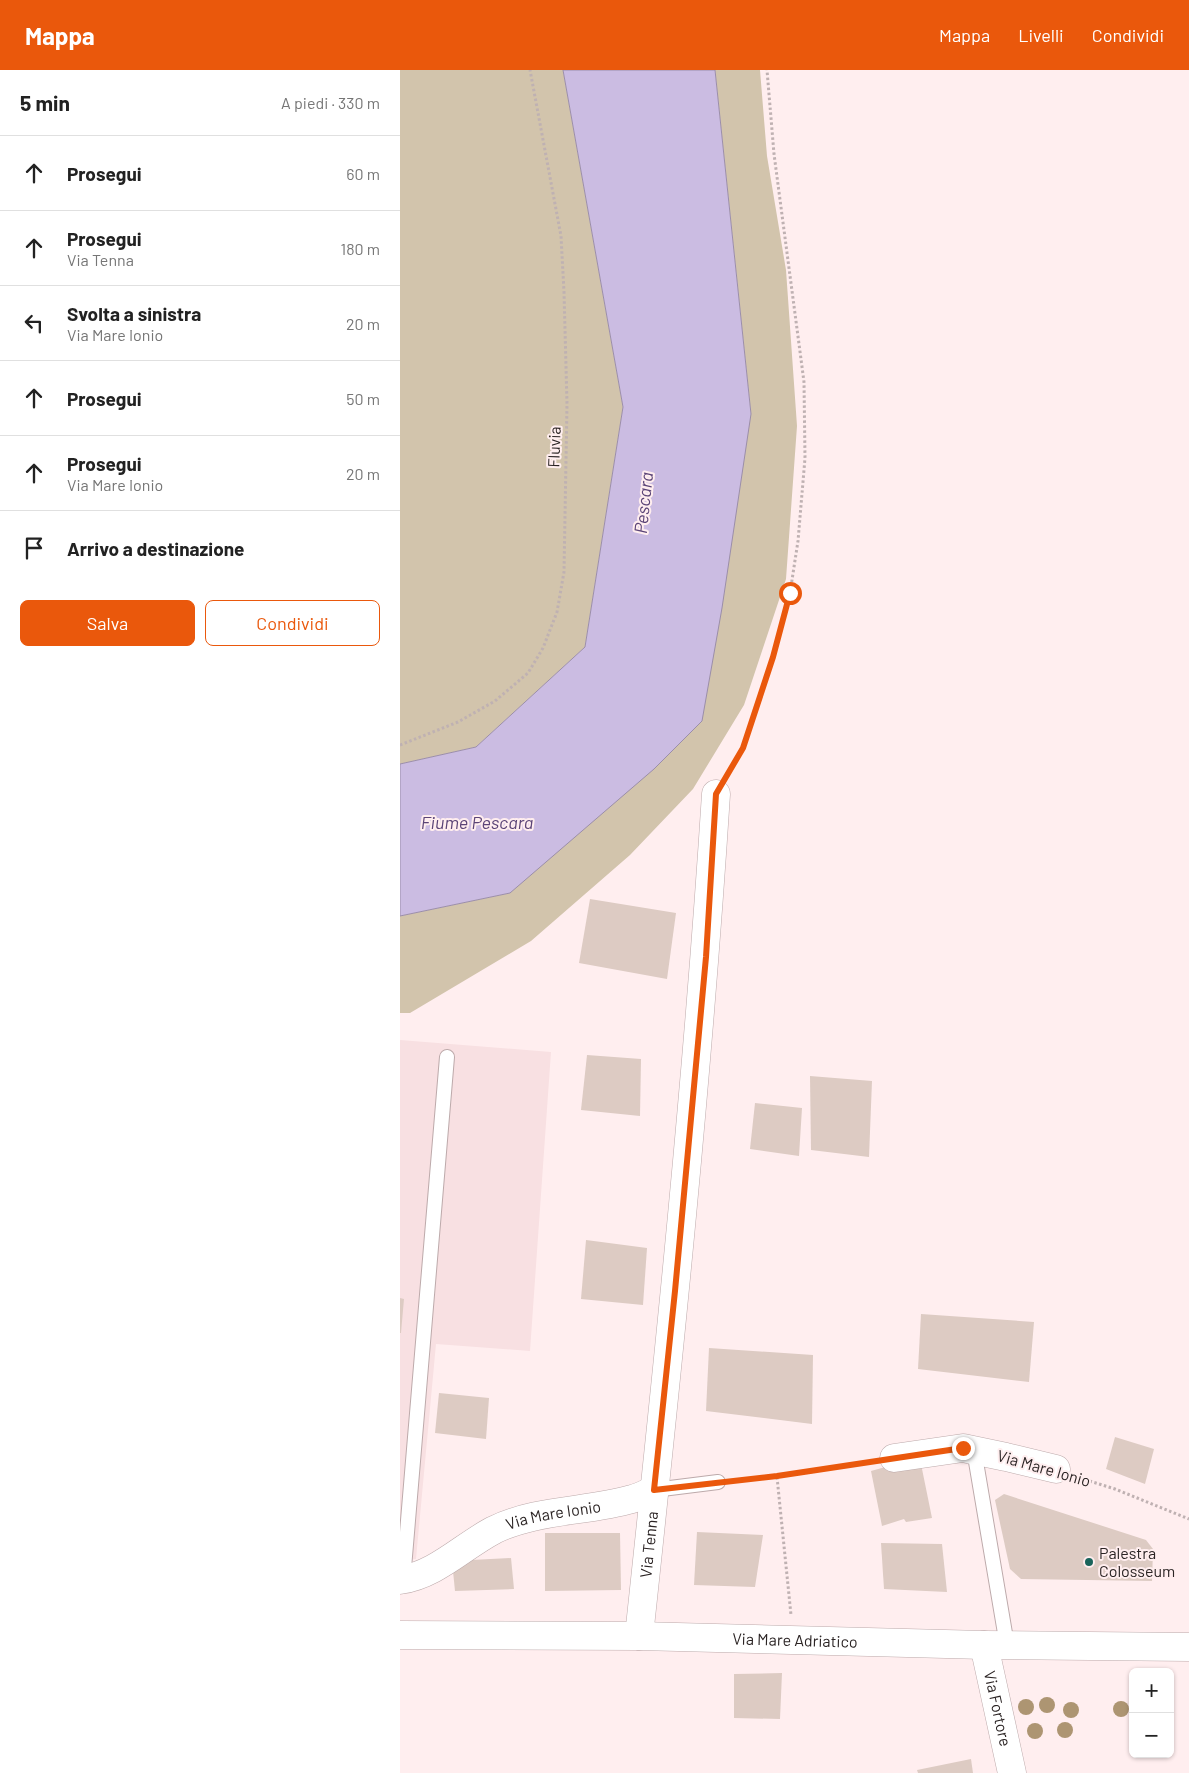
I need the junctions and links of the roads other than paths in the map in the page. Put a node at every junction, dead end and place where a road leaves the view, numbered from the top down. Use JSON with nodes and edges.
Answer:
{"nodes":[{"id":1,"x":716,"y":794,"type":"road end"},
{"id":2,"x":447,"y":1057,"type":"dead end"},
{"id":3,"x":974,"y":1450,"type":"junction"},
{"id":4,"x":894,"y":1458,"type":"road end"},
{"id":5,"x":1056,"y":1469,"type":"road end"},
{"id":6,"x":718,"y":1482,"type":"road end"},
{"id":7,"x":654,"y":1490,"type":"junction"},
{"id":8,"x":401,"y":1580,"type":"edge"},
{"id":9,"x":400,"y":1635,"type":"edge"},
{"id":10,"x":639,"y":1636,"type":"junction"},
{"id":11,"x":995,"y":1645,"type":"junction"},
{"id":12,"x":1189,"y":1647,"type":"edge"},
{"id":13,"x":1012,"y":1773,"type":"edge"}],
"edges":[{"from":1,"to":7,"type":"street","name":"Via Tenna"},
{"from":2,"to":8,"type":"lane"},
{"from":3,"to":4,"type":"street","name":"Via Mare Ionio"},
{"from":3,"to":5,"type":"street","name":"Via Mare Ionio"},
{"from":3,"to":11,"type":"lane"},
{"from":6,"to":7,"type":"lane","name":"Via Mare Ionio"},
{"from":7,"to":8,"type":"street","name":"Via Mare Ionio"},
{"from":7,"to":10,"type":"street","name":"Via Tenna"},
{"from":9,"to":10,"type":"street","name":"Via Mare Adriatico"},
{"from":10,"to":11,"type":"street","name":"Via Mare Adriatico"},
{"from":11,"to":12,"type":"street","name":"Via Mare Adriatico"},
{"from":11,"to":13,"type":"street","name":"Via Fortore"}]}
